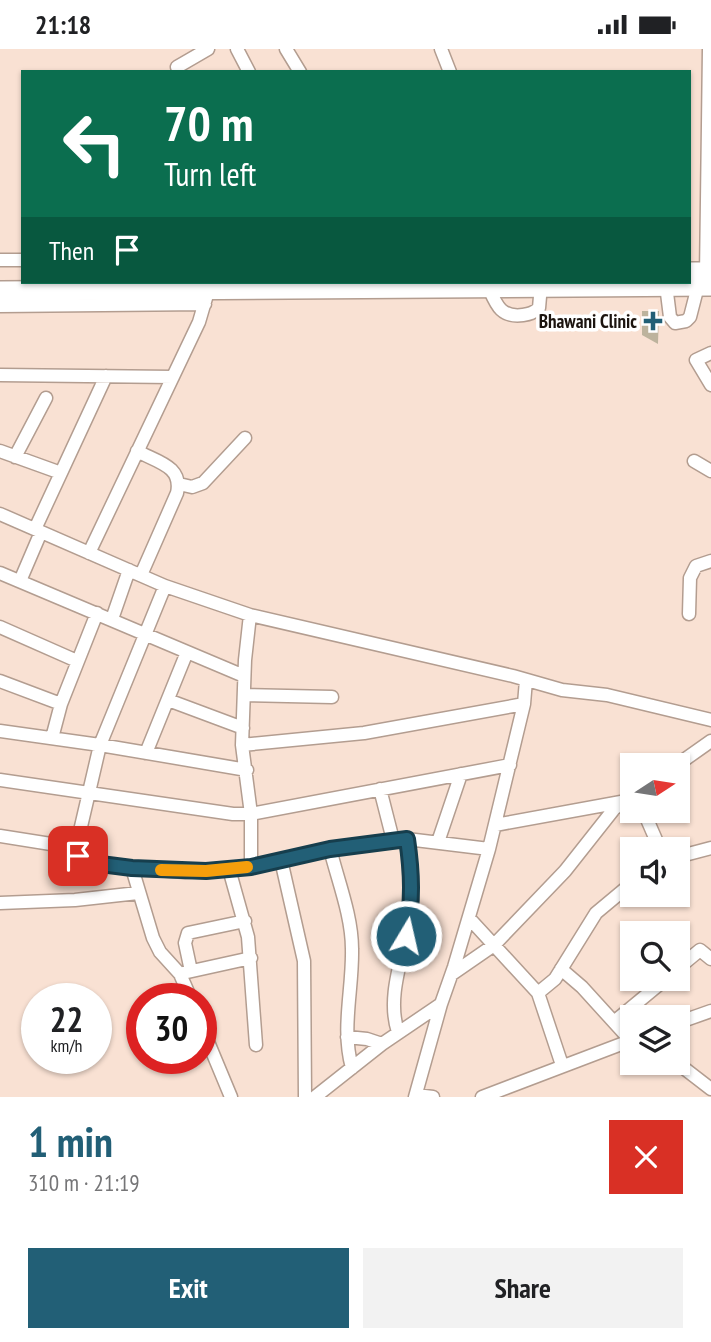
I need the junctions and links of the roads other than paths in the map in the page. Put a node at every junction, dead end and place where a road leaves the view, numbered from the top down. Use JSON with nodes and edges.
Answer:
{"nodes":[{"id":1,"x":208,"y":49,"type":"edge"},
{"id":2,"x":237,"y":49,"type":"edge"},
{"id":3,"x":286,"y":49,"type":"edge"},
{"id":4,"x":441,"y":49,"type":"edge"},
{"id":5,"x":709,"y":49,"type":"edge"},
{"id":6,"x":177,"y":67,"type":"dead end"},
{"id":7,"x":248,"y":70,"type":"edge"},
{"id":8,"x":299,"y":70,"type":"edge"},
{"id":9,"x":449,"y":70,"type":"edge"},
{"id":10,"x":709,"y":167,"type":"edge"},
{"id":11,"x":0,"y":260,"type":"edge"},
{"id":12,"x":21,"y":260,"type":"edge"},
{"id":13,"x":0,"y":278,"type":"edge"},
{"id":14,"x":21,"y":278,"type":"edge"},
{"id":15,"x":703,"y":278,"type":"edge"},
{"id":16,"x":671,"y":284,"type":"edge"},
{"id":17,"x":541,"y":285,"type":"junction"},
{"id":18,"x":666,"y":285,"type":"junction"},
{"id":19,"x":488,"y":286,"type":"junction"},
{"id":20,"x":0,"y":291,"type":"edge"},
{"id":21,"x":207,"y":296,"type":"junction"},
{"id":22,"x":0,"y":306,"type":"edge"},
{"id":23,"x":711,"y":353,"type":"edge"},
{"id":24,"x":0,"y":375,"type":"edge"},
{"id":25,"x":106,"y":376,"type":"junction"},
{"id":26,"x":173,"y":377,"type":"junction"},
{"id":27,"x":711,"y":385,"type":"edge"},
{"id":28,"x":46,"y":398,"type":"dead end"},
{"id":29,"x":246,"y":438,"type":"dead end"},
{"id":30,"x":0,"y":451,"type":"edge"},
{"id":31,"x":137,"y":451,"type":"junction"},
{"id":32,"x":15,"y":457,"type":"junction"},
{"id":33,"x":694,"y":461,"type":"dead end"},
{"id":34,"x":711,"y":471,"type":"edge"},
{"id":35,"x":61,"y":473,"type":"junction"},
{"id":36,"x":179,"y":484,"type":"junction"},
{"id":37,"x":0,"y":514,"type":"edge"},
{"id":38,"x":38,"y":530,"type":"junction"},
{"id":39,"x":89,"y":553,"type":"junction"},
{"id":40,"x":711,"y":561,"type":"edge"},
{"id":41,"x":0,"y":573,"type":"edge"},
{"id":42,"x":135,"y":573,"type":"junction"},
{"id":43,"x":20,"y":581,"type":"junction"},
{"id":44,"x":165,"y":586,"type":"junction"},
{"id":45,"x":97,"y":613,"type":"junction"},
{"id":46,"x":689,"y":614,"type":"dead end"},
{"id":47,"x":250,"y":615,"type":"junction"},
{"id":48,"x":112,"y":619,"type":"junction"},
{"id":49,"x":0,"y":627,"type":"edge"},
{"id":50,"x":146,"y":633,"type":"junction"},
{"id":51,"x":187,"y":652,"type":"junction"},
{"id":52,"x":77,"y":661,"type":"junction"},
{"id":53,"x":244,"y":676,"type":"junction"},
{"id":54,"x":526,"y":680,"type":"junction"},
{"id":55,"x":0,"y":681,"type":"edge"},
{"id":56,"x":244,"y":695,"type":"junction"},
{"id":57,"x":332,"y":697,"type":"dead end"},
{"id":58,"x":168,"y":700,"type":"junction"},
{"id":59,"x":61,"y":704,"type":"junction"},
{"id":60,"x":524,"y":704,"type":"junction"},
{"id":61,"x":711,"y":720,"type":"edge"},
{"id":62,"x":243,"y":728,"type":"junction"},
{"id":63,"x":0,"y":731,"type":"edge"},
{"id":64,"x":52,"y":738,"type":"junction"},
{"id":65,"x":711,"y":741,"type":"edge"},
{"id":66,"x":100,"y":745,"type":"junction"},
{"id":67,"x":242,"y":745,"type":"junction"},
{"id":68,"x":146,"y":753,"type":"junction"},
{"id":69,"x":690,"y":756,"type":"edge"},
{"id":70,"x":510,"y":765,"type":"junction"},
{"id":71,"x":247,"y":770,"type":"junction"},
{"id":72,"x":461,"y":774,"type":"junction"},
{"id":73,"x":0,"y":780,"type":"edge"},
{"id":74,"x":380,"y":789,"type":"junction"},
{"id":75,"x":88,"y":795,"type":"junction"},
{"id":76,"x":620,"y":801,"type":"edge"},
{"id":77,"x":620,"y":805,"type":"edge"},
{"id":78,"x":251,"y":814,"type":"junction"},
{"id":79,"x":495,"y":825,"type":"junction"},
{"id":80,"x":0,"y":836,"type":"edge"},
{"id":81,"x":407,"y":839,"type":"junction"},
{"id":82,"x":393,"y":840,"type":"junction"},
{"id":83,"x":438,"y":842,"type":"junction"},
{"id":84,"x":76,"y":848,"type":"junction"},
{"id":85,"x":711,"y":848,"type":"edge"},
{"id":86,"x":330,"y":849,"type":"junction"},
{"id":87,"x":489,"y":849,"type":"junction"},
{"id":88,"x":690,"y":854,"type":"edge"},
{"id":89,"x":281,"y":860,"type":"junction"},
{"id":90,"x":251,"y":867,"type":"junction"},
{"id":91,"x":132,"y":868,"type":"junction"},
{"id":92,"x":229,"y":869,"type":"junction"},
{"id":93,"x":138,"y":893,"type":"junction"},
{"id":94,"x":620,"y":893,"type":"edge"},
{"id":95,"x":0,"y":903,"type":"edge"},
{"id":96,"x":469,"y":918,"type":"junction"},
{"id":97,"x":245,"y":921,"type":"junction"},
{"id":98,"x":494,"y":945,"type":"junction"},
{"id":99,"x":251,"y":958,"type":"junction"},
{"id":100,"x":690,"y":958,"type":"edge"},
{"id":101,"x":711,"y":959,"type":"edge"},
{"id":102,"x":561,"y":969,"type":"junction"},
{"id":103,"x":186,"y":972,"type":"junction"},
{"id":104,"x":451,"y":974,"type":"junction"},
{"id":105,"x":188,"y":983,"type":"edge"},
{"id":106,"x":651,"y":991,"type":"edge"},
{"id":107,"x":538,"y":993,"type":"junction"},
{"id":108,"x":441,"y":1004,"type":"junction"},
{"id":109,"x":711,"y":1011,"type":"edge"},
{"id":110,"x":690,"y":1018,"type":"edge"},
{"id":111,"x":615,"y":1021,"type":"junction"},
{"id":112,"x":620,"y":1027,"type":"edge"},
{"id":113,"x":398,"y":1033,"type":"junction"},
{"id":114,"x":347,"y":1037,"type":"junction"},
{"id":115,"x":382,"y":1044,"type":"junction"},
{"id":116,"x":256,"y":1045,"type":"dead end"},
{"id":117,"x":620,"y":1045,"type":"edge"},
{"id":118,"x":217,"y":1063,"type":"edge"},
{"id":119,"x":562,"y":1065,"type":"junction"},
{"id":120,"x":352,"y":1068,"type":"junction"},
{"id":121,"x":690,"y":1072,"type":"edge"},
{"id":122,"x":711,"y":1088,"type":"edge"},
{"id":123,"x":416,"y":1096,"type":"edge"},
{"id":124,"x":231,"y":1097,"type":"edge"},
{"id":125,"x":305,"y":1097,"type":"edge"},
{"id":126,"x":314,"y":1097,"type":"edge"},
{"id":127,"x":433,"y":1097,"type":"edge"},
{"id":128,"x":482,"y":1097,"type":"edge"}],
"edges":[{"from":1,"to":6,"type":"street"},
{"from":2,"to":7,"type":"street"},
{"from":3,"to":8,"type":"street"},
{"from":4,"to":9,"type":"street"},
{"from":5,"to":10,"type":"street"},
{"from":10,"to":15,"type":"street"},
{"from":11,"to":12,"type":"street"},
{"from":13,"to":14,"type":"highway"},
{"from":15,"to":18,"type":"street"},
{"from":16,"to":18,"type":"highway"},
{"from":17,"to":18,"type":"highway"},
{"from":17,"to":19,"type":"highway"},
{"from":17,"to":19,"type":"street"},
{"from":19,"to":21,"type":"highway"},
{"from":20,"to":21,"type":"highway"},
{"from":21,"to":22,"type":"street"},
{"from":21,"to":26,"type":"street"},
{"from":23,"to":27,"type":"street"},
{"from":24,"to":25,"type":"street"},
{"from":25,"to":26,"type":"street"},
{"from":25,"to":35,"type":"street"},
{"from":26,"to":31,"type":"street"},
{"from":28,"to":32,"type":"street"},
{"from":29,"to":36,"type":"street"},
{"from":30,"to":32,"type":"street"},
{"from":31,"to":36,"type":"street"},
{"from":31,"to":39,"type":"street"},
{"from":32,"to":35,"type":"street"},
{"from":33,"to":34,"type":"street"},
{"from":35,"to":38,"type":"street"},
{"from":36,"to":42,"type":"street"},
{"from":37,"to":38,"type":"street"},
{"from":38,"to":39,"type":"street"},
{"from":38,"to":43,"type":"street"},
{"from":39,"to":42,"type":"street"},
{"from":40,"to":46,"type":"street"},
{"from":41,"to":43,"type":"street"},
{"from":42,"to":44,"type":"street"},
{"from":42,"to":48,"type":"street"},
{"from":43,"to":45,"type":"street"},
{"from":44,"to":47,"type":"street"},
{"from":44,"to":50,"type":"street"},
{"from":45,"to":48,"type":"street"},
{"from":45,"to":52,"type":"street"},
{"from":47,"to":53,"type":"street"},
{"from":47,"to":54,"type":"street"},
{"from":48,"to":50,"type":"street"},
{"from":49,"to":52,"type":"street"},
{"from":50,"to":51,"type":"street"},
{"from":50,"to":66,"type":"street"},
{"from":51,"to":53,"type":"street"},
{"from":51,"to":58,"type":"street"},
{"from":52,"to":59,"type":"street"},
{"from":53,"to":56,"type":"street"},
{"from":54,"to":60,"type":"street"},
{"from":54,"to":61,"type":"street"},
{"from":55,"to":59,"type":"street"},
{"from":56,"to":57,"type":"street"},
{"from":56,"to":62,"type":"street"},
{"from":58,"to":62,"type":"street"},
{"from":58,"to":68,"type":"street"},
{"from":59,"to":64,"type":"street"},
{"from":60,"to":67,"type":"street"},
{"from":60,"to":70,"type":"street"},
{"from":62,"to":67,"type":"street"},
{"from":63,"to":64,"type":"street"},
{"from":64,"to":66,"type":"street"},
{"from":65,"to":69,"type":"street"},
{"from":66,"to":68,"type":"street"},
{"from":66,"to":75,"type":"street"},
{"from":67,"to":71,"type":"street"},
{"from":68,"to":71,"type":"street"},
{"from":70,"to":72,"type":"street"},
{"from":70,"to":79,"type":"street"},
{"from":71,"to":78,"type":"street"},
{"from":72,"to":74,"type":"street"},
{"from":72,"to":83,"type":"street"},
{"from":73,"to":75,"type":"street"},
{"from":74,"to":78,"type":"street"},
{"from":74,"to":82,"type":"street"},
{"from":75,"to":78,"type":"street"},
{"from":75,"to":84,"type":"street"},
{"from":76,"to":79,"type":"street"},
{"from":77,"to":98,"type":"street"},
{"from":78,"to":90,"type":"street"},
{"from":79,"to":87,"type":"street"},
{"from":80,"to":84,"type":"street"},
{"from":81,"to":82,"type":"street"},
{"from":81,"to":83,"type":"street"},
{"from":81,"to":113,"type":"street"},
{"from":82,"to":86,"type":"street"},
{"from":83,"to":87,"type":"street"},
{"from":84,"to":91,"type":"street"},
{"from":85,"to":88,"type":"street"},
{"from":86,"to":89,"type":"street"},
{"from":86,"to":114,"type":"street"},
{"from":87,"to":96,"type":"street"},
{"from":89,"to":90,"type":"street"},
{"from":89,"to":125,"type":"street"},
{"from":90,"to":92,"type":"street"},
{"from":91,"to":92,"type":"street"},
{"from":91,"to":93,"type":"street"},
{"from":92,"to":97,"type":"street"},
{"from":93,"to":95,"type":"street"},
{"from":93,"to":103,"type":"street"},
{"from":94,"to":102,"type":"street"},
{"from":96,"to":98,"type":"street"},
{"from":96,"to":104,"type":"street"},
{"from":97,"to":99,"type":"street"},
{"from":97,"to":103,"type":"street"},
{"from":98,"to":104,"type":"street"},
{"from":98,"to":107,"type":"street"},
{"from":99,"to":103,"type":"street"},
{"from":99,"to":116,"type":"street"},
{"from":100,"to":101,"type":"street"},
{"from":102,"to":107,"type":"street"},
{"from":102,"to":111,"type":"street"},
{"from":103,"to":105,"type":"street"},
{"from":104,"to":108,"type":"street"},
{"from":106,"to":111,"type":"street"},
{"from":107,"to":119,"type":"street"},
{"from":108,"to":113,"type":"street"},
{"from":108,"to":123,"type":"street"},
{"from":109,"to":110,"type":"street"},
{"from":111,"to":112,"type":"street"},
{"from":113,"to":115,"type":"street"},
{"from":114,"to":115,"type":"street"},
{"from":114,"to":120,"type":"street"},
{"from":115,"to":120,"type":"street"},
{"from":117,"to":119,"type":"street"},
{"from":118,"to":124,"type":"street"},
{"from":119,"to":128,"type":"street"},
{"from":120,"to":126,"type":"street"},
{"from":121,"to":122,"type":"street"},
{"from":123,"to":127,"type":"street"}]}
